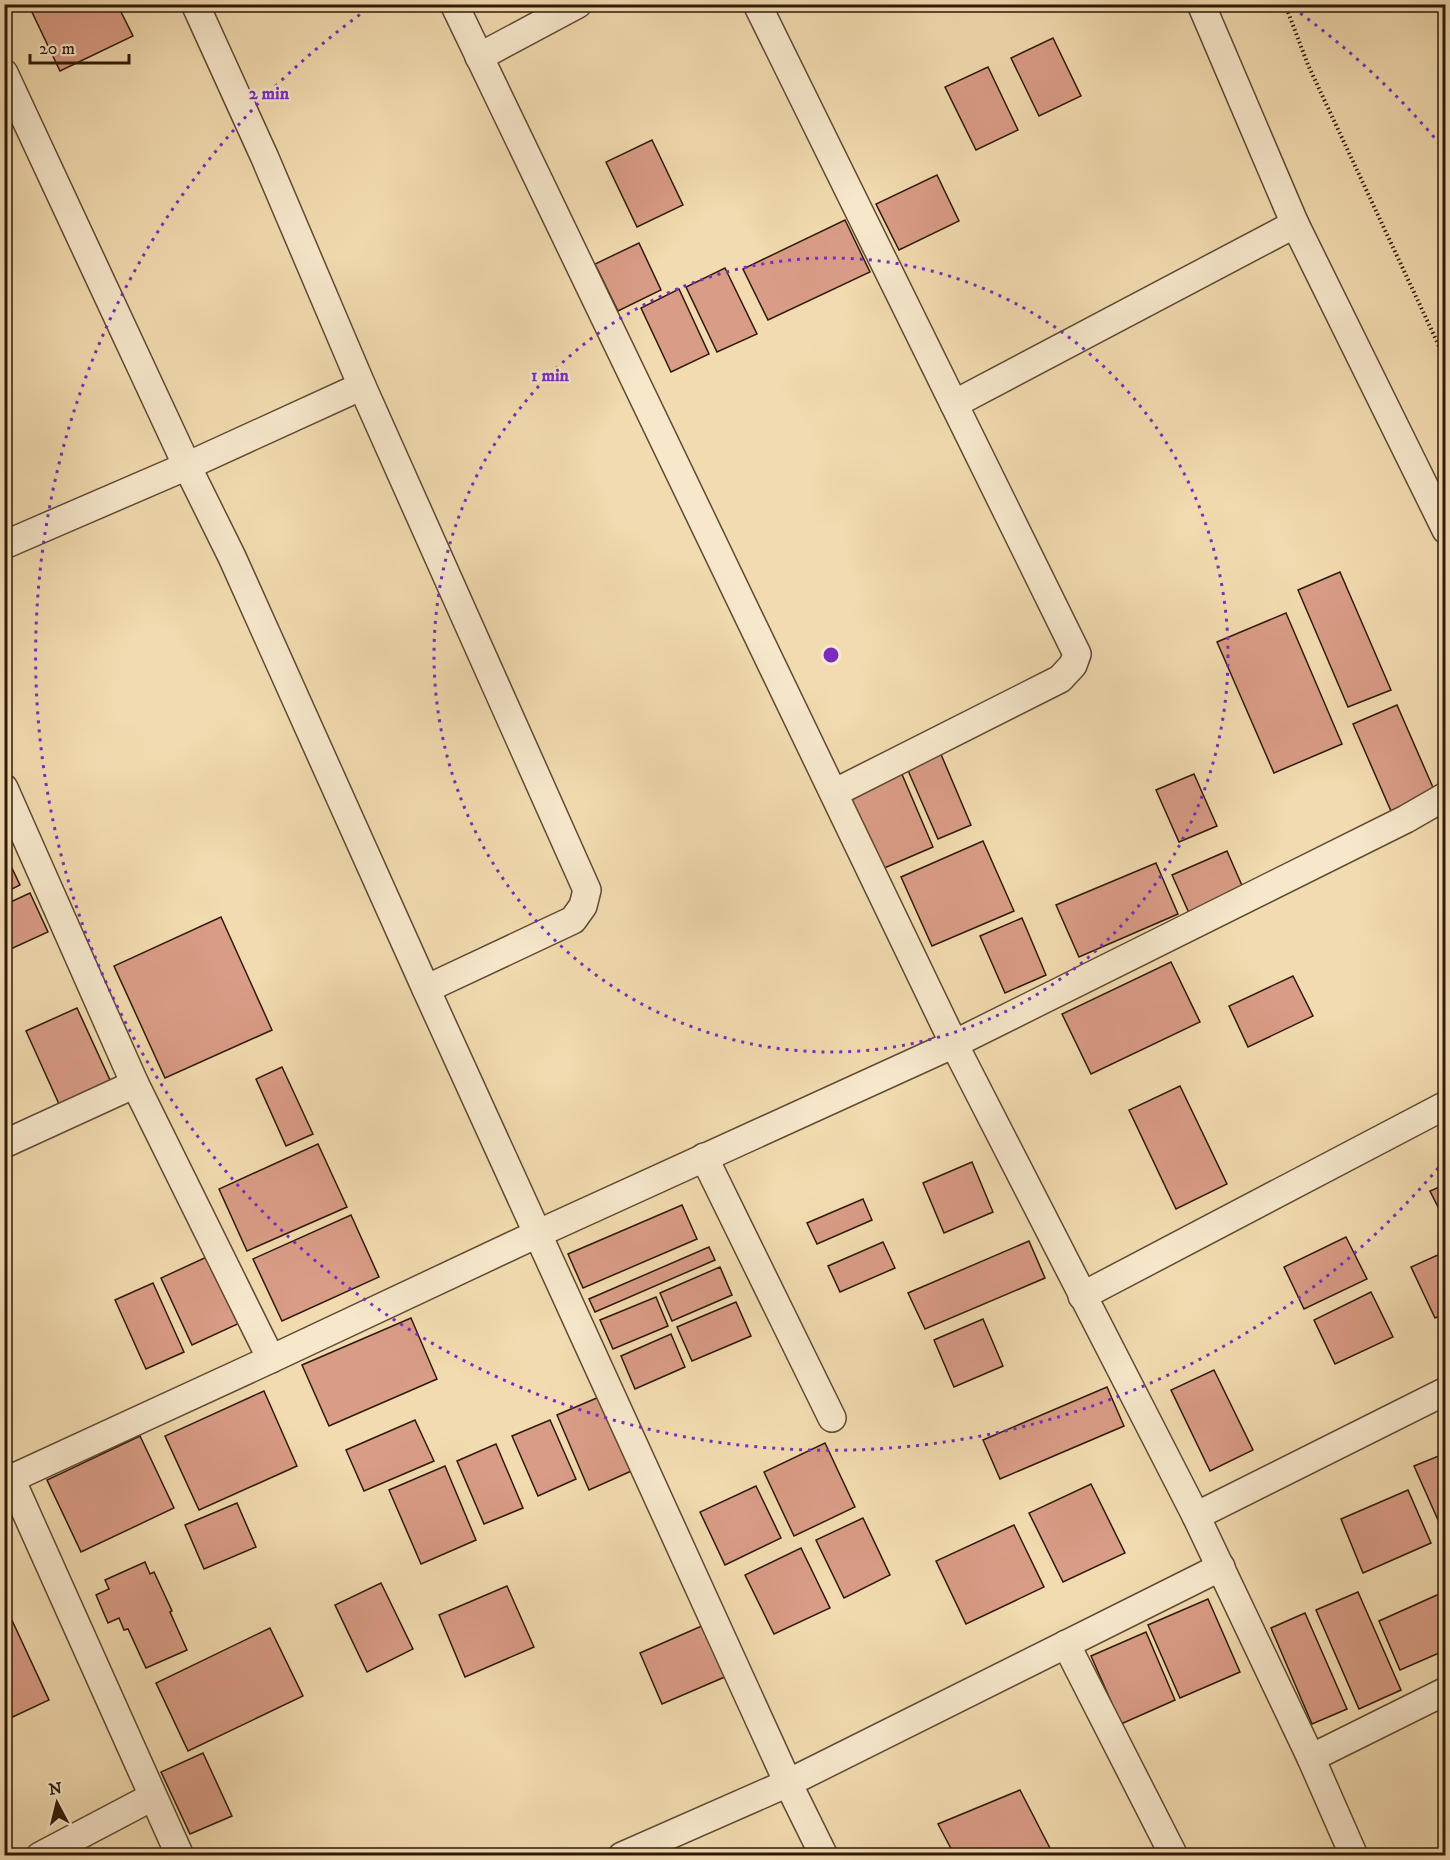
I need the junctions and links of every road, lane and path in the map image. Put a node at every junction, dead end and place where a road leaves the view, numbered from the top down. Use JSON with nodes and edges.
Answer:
{"nodes":[{"id":1,"x":195,"y":4,"type":"edge"},
{"id":2,"x":454,"y":4,"type":"edge"},
{"id":3,"x":578,"y":4,"type":"edge"},
{"id":4,"x":758,"y":4,"type":"edge"},
{"id":5,"x":1202,"y":4,"type":"edge"},
{"id":6,"x":1285,"y":4,"type":"edge"},
{"id":7,"x":479,"y":57,"type":"junction"},
{"id":8,"x":4,"y":73,"type":"edge"},
{"id":9,"x":1295,"y":224,"type":"junction"},
{"id":10,"x":1446,"y":361,"type":"edge"},
{"id":11,"x":362,"y":386,"type":"junction"},
{"id":12,"x":954,"y":404,"type":"junction"},
{"id":13,"x":188,"y":466,"type":"junction"},
{"id":14,"x":1446,"y":530,"type":"edge"},
{"id":15,"x":4,"y":545,"type":"edge"},
{"id":16,"x":4,"y":788,"type":"edge"},
{"id":17,"x":834,"y":793,"type":"junction"},
{"id":18,"x":1446,"y":796,"type":"edge"},
{"id":19,"x":426,"y":989,"type":"junction"},
{"id":20,"x":954,"y":1044,"type":"junction"},
{"id":21,"x":135,"y":1084,"type":"junction"},
{"id":22,"x":1446,"y":1105,"type":"edge"},
{"id":23,"x":4,"y":1144,"type":"edge"},
{"id":24,"x":704,"y":1157,"type":"junction"},
{"id":25,"x":537,"y":1234,"type":"junction"},
{"id":26,"x":1082,"y":1296,"type":"junction"},
{"id":27,"x":271,"y":1359,"type":"junction"},
{"id":28,"x":1446,"y":1392,"type":"edge"},
{"id":29,"x":832,"y":1418,"type":"dead end"},
{"id":30,"x":8,"y":1481,"type":"edge"},
{"id":31,"x":1197,"y":1516,"type":"junction"},
{"id":32,"x":1221,"y":1567,"type":"junction"},
{"id":33,"x":1066,"y":1644,"type":"junction"},
{"id":34,"x":1446,"y":1691,"type":"edge"},
{"id":35,"x":1311,"y":1758,"type":"junction"},
{"id":36,"x":788,"y":1783,"type":"junction"},
{"id":37,"x":152,"y":1797,"type":"junction"},
{"id":38,"x":40,"y":1856,"type":"edge"},
{"id":39,"x":180,"y":1856,"type":"edge"},
{"id":40,"x":622,"y":1856,"type":"edge"},
{"id":41,"x":824,"y":1856,"type":"edge"},
{"id":42,"x":1174,"y":1856,"type":"edge"},
{"id":43,"x":1354,"y":1856,"type":"edge"}],
"edges":[{"from":1,"to":11,"type":"street"},
{"from":2,"to":7,"type":"street"},
{"from":3,"to":7,"type":"street"},
{"from":4,"to":12,"type":"street"},
{"from":5,"to":9,"type":"street"},
{"from":6,"to":10,"type":"path"},
{"from":7,"to":17,"type":"street"},
{"from":8,"to":13,"type":"street"},
{"from":9,"to":12,"type":"street"},
{"from":9,"to":14,"type":"street"},
{"from":11,"to":13,"type":"street"},
{"from":11,"to":19,"type":"street"},
{"from":12,"to":17,"type":"street"},
{"from":13,"to":15,"type":"street"},
{"from":13,"to":19,"type":"street"},
{"from":16,"to":21,"type":"street"},
{"from":17,"to":20,"type":"street"},
{"from":18,"to":20,"type":"street"},
{"from":19,"to":25,"type":"street"},
{"from":20,"to":24,"type":"street"},
{"from":20,"to":26,"type":"street"},
{"from":21,"to":23,"type":"street"},
{"from":21,"to":27,"type":"street"},
{"from":22,"to":26,"type":"street"},
{"from":24,"to":25,"type":"street"},
{"from":24,"to":29,"type":"street"},
{"from":25,"to":27,"type":"street"},
{"from":25,"to":36,"type":"street"},
{"from":26,"to":31,"type":"street"},
{"from":27,"to":30,"type":"street"},
{"from":28,"to":31,"type":"street"},
{"from":30,"to":37,"type":"street"},
{"from":31,"to":32,"type":"street"},
{"from":32,"to":33,"type":"street"},
{"from":32,"to":35,"type":"street"},
{"from":33,"to":36,"type":"street"},
{"from":33,"to":42,"type":"street"},
{"from":34,"to":35,"type":"street"},
{"from":35,"to":43,"type":"street"},
{"from":36,"to":40,"type":"street"},
{"from":36,"to":41,"type":"street"},
{"from":37,"to":38,"type":"street"},
{"from":37,"to":39,"type":"street"}]}
